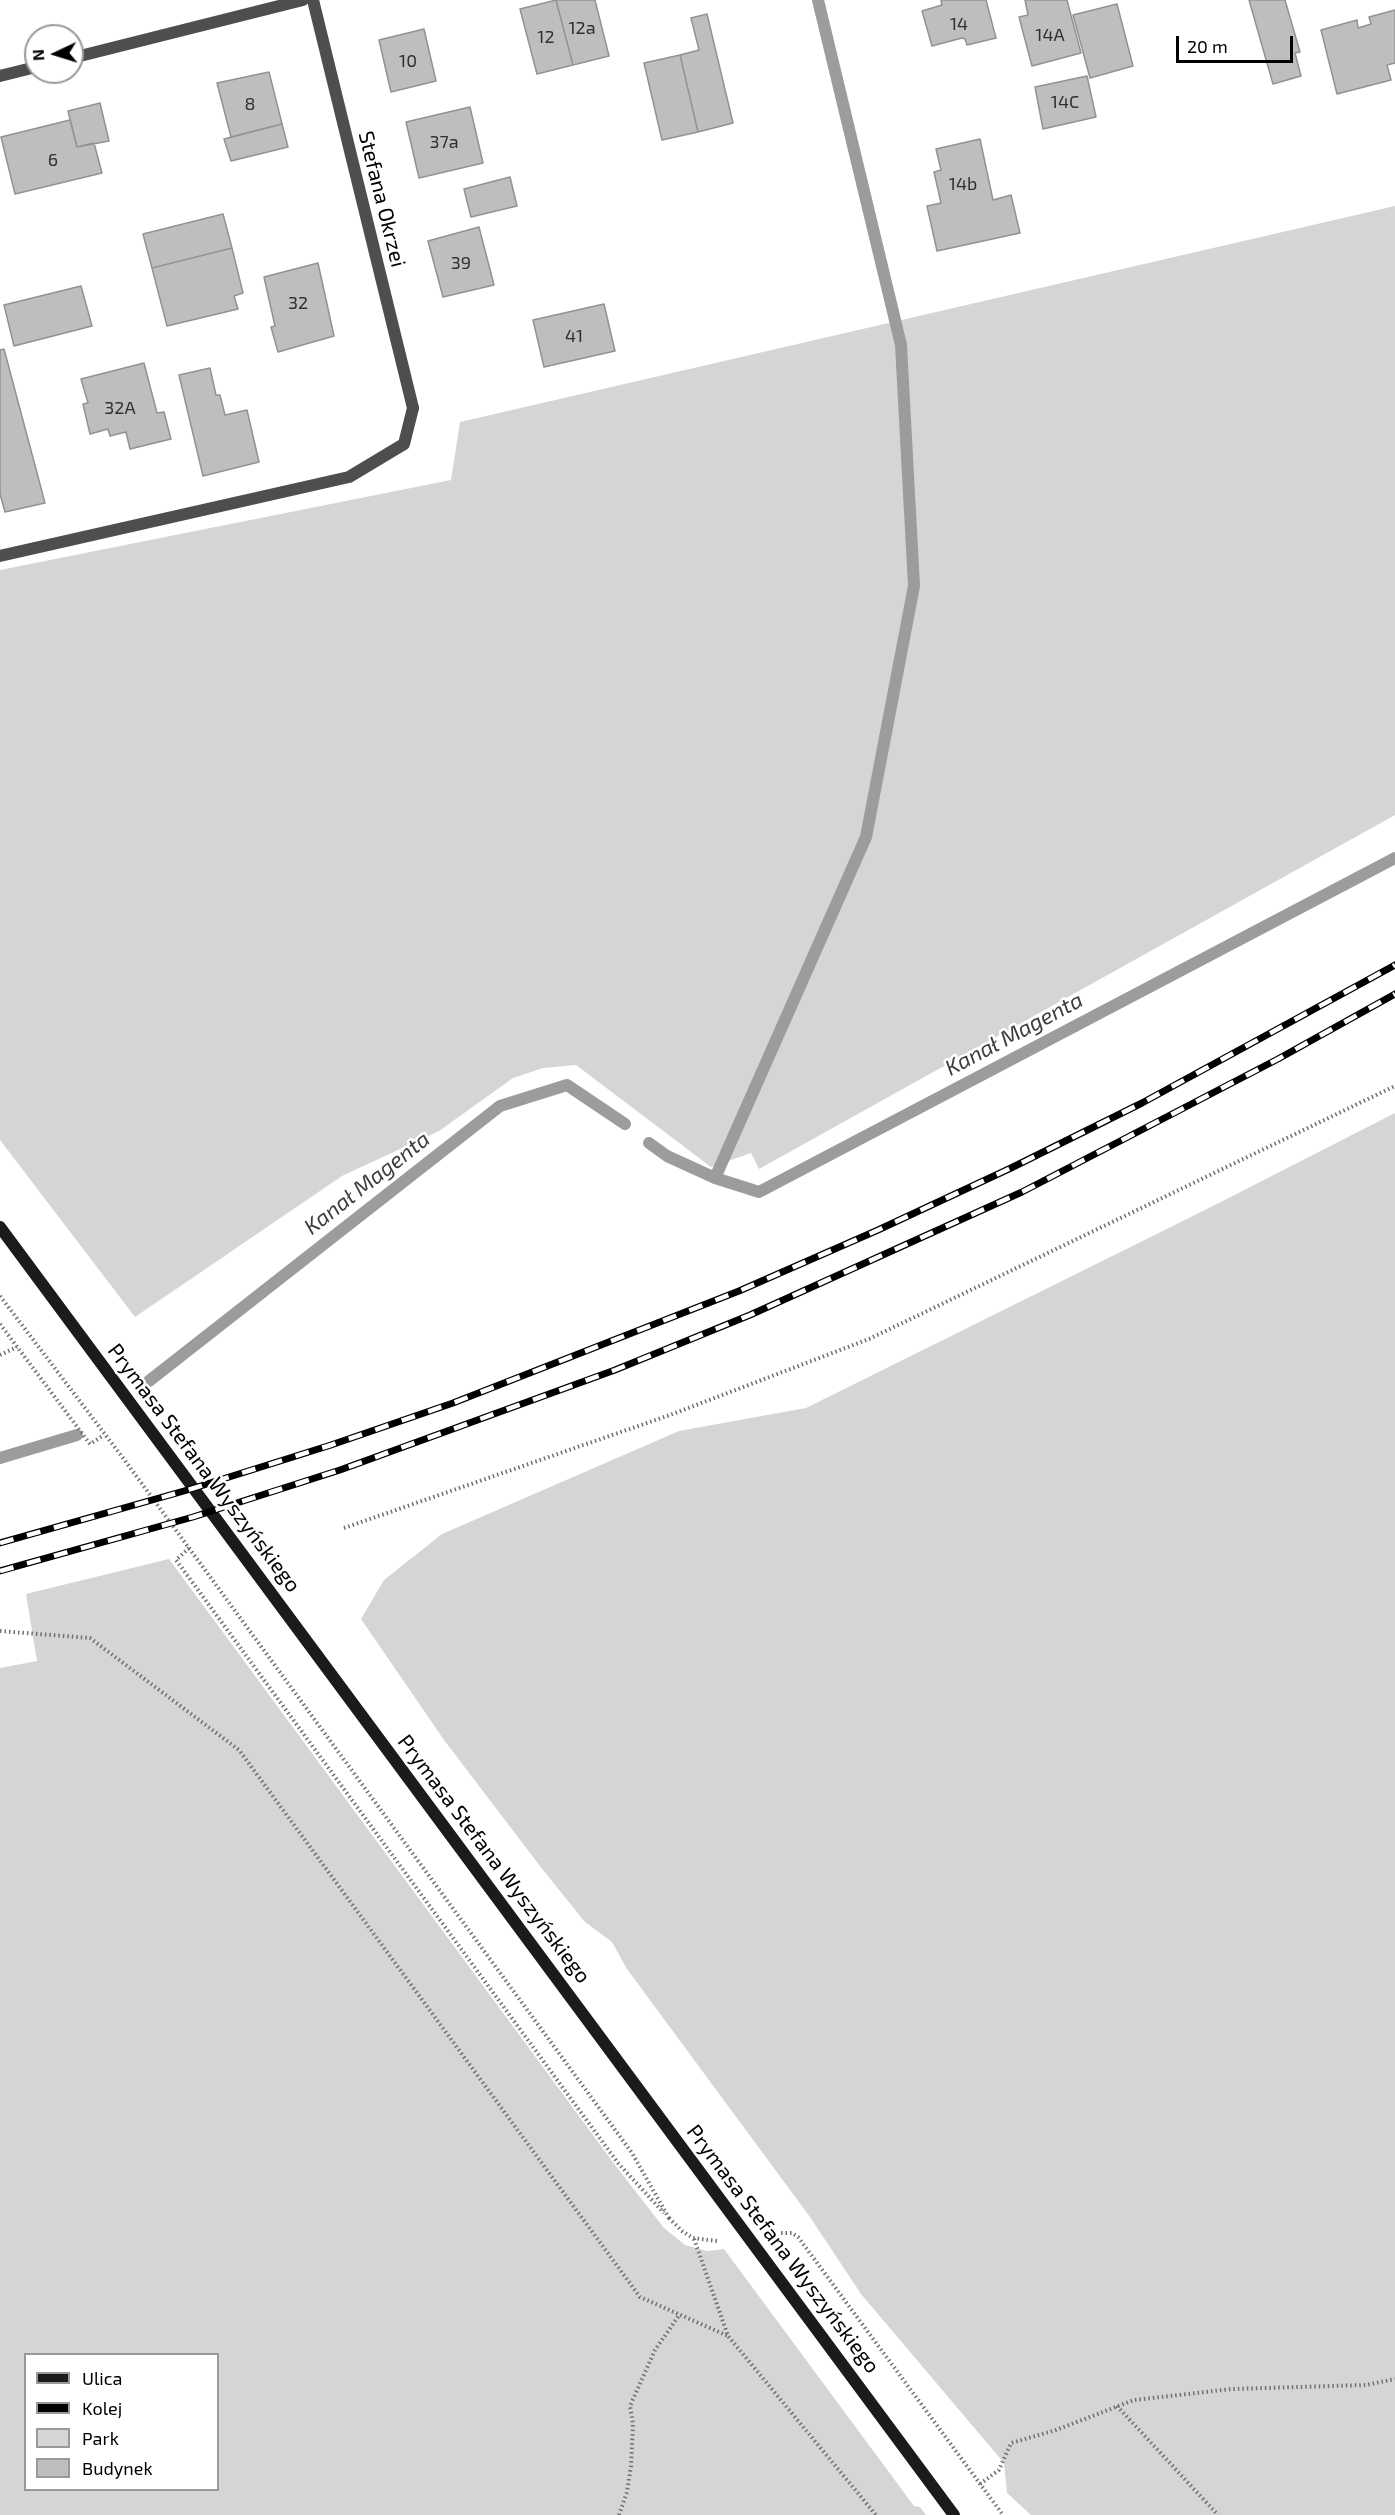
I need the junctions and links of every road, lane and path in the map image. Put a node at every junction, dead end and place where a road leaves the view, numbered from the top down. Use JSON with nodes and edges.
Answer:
{"nodes":[{"id":1,"x":303,"y":0,"type":"edge"},
{"id":2,"x":313,"y":0,"type":"edge"},
{"id":3,"x":84,"y":55,"type":"edge"},
{"id":4,"x":24,"y":70,"type":"edge"},
{"id":5,"x":0,"y":76,"type":"edge"},
{"id":6,"x":0,"y":556,"type":"edge"},
{"id":7,"x":1395,"y":1086,"type":"edge"},
{"id":8,"x":0,"y":1227,"type":"edge"},
{"id":9,"x":0,"y":1296,"type":"edge"},
{"id":10,"x":0,"y":1324,"type":"edge"},
{"id":11,"x":17,"y":1347,"type":"junction"},
{"id":12,"x":0,"y":1355,"type":"edge"},
{"id":13,"x":104,"y":1435,"type":"junction"},
{"id":14,"x":344,"y":1528,"type":"dead end"},
{"id":15,"x":189,"y":1548,"type":"junction"},
{"id":16,"x":0,"y":1631,"type":"edge"},
{"id":17,"x":670,"y":2220,"type":"junction"},
{"id":18,"x":781,"y":2234,"type":"dead end"},
{"id":19,"x":693,"y":2238,"type":"junction"},
{"id":20,"x":717,"y":2241,"type":"dead end"},
{"id":21,"x":680,"y":2314,"type":"junction"},
{"id":22,"x":728,"y":2336,"type":"junction"},
{"id":23,"x":1395,"y":2379,"type":"edge"},
{"id":24,"x":1117,"y":2406,"type":"junction"},
{"id":25,"x":980,"y":2484,"type":"junction"},
{"id":26,"x":619,"y":2515,"type":"edge"},
{"id":27,"x":876,"y":2515,"type":"edge"},
{"id":28,"x":954,"y":2515,"type":"edge"},
{"id":29,"x":1003,"y":2515,"type":"edge"},
{"id":30,"x":1218,"y":2515,"type":"edge"}],
"edges":[{"from":1,"to":3,"type":"street"},
{"from":2,"to":6,"type":"street","name":"Stefana Okrzei"},
{"from":4,"to":5,"type":"street"},
{"from":7,"to":14,"type":"path"},
{"from":8,"to":28,"type":"main road","name":"Prymasa Stefana Wyszyńskiego"},
{"from":9,"to":13,"type":"path"},
{"from":10,"to":11,"type":"path"},
{"from":11,"to":12,"type":"path"},
{"from":11,"to":13,"type":"path"},
{"from":13,"to":15,"type":"path"},
{"from":15,"to":17,"type":"path"},
{"from":15,"to":17,"type":"path"},
{"from":16,"to":21,"type":"path"},
{"from":17,"to":19,"type":"path"},
{"from":18,"to":25,"type":"path"},
{"from":19,"to":20,"type":"path"},
{"from":19,"to":22,"type":"path"},
{"from":21,"to":22,"type":"path"},
{"from":21,"to":26,"type":"path"},
{"from":22,"to":27,"type":"path"},
{"from":23,"to":24,"type":"path"},
{"from":24,"to":25,"type":"path"},
{"from":24,"to":30,"type":"path"},
{"from":25,"to":29,"type":"path"}]}
